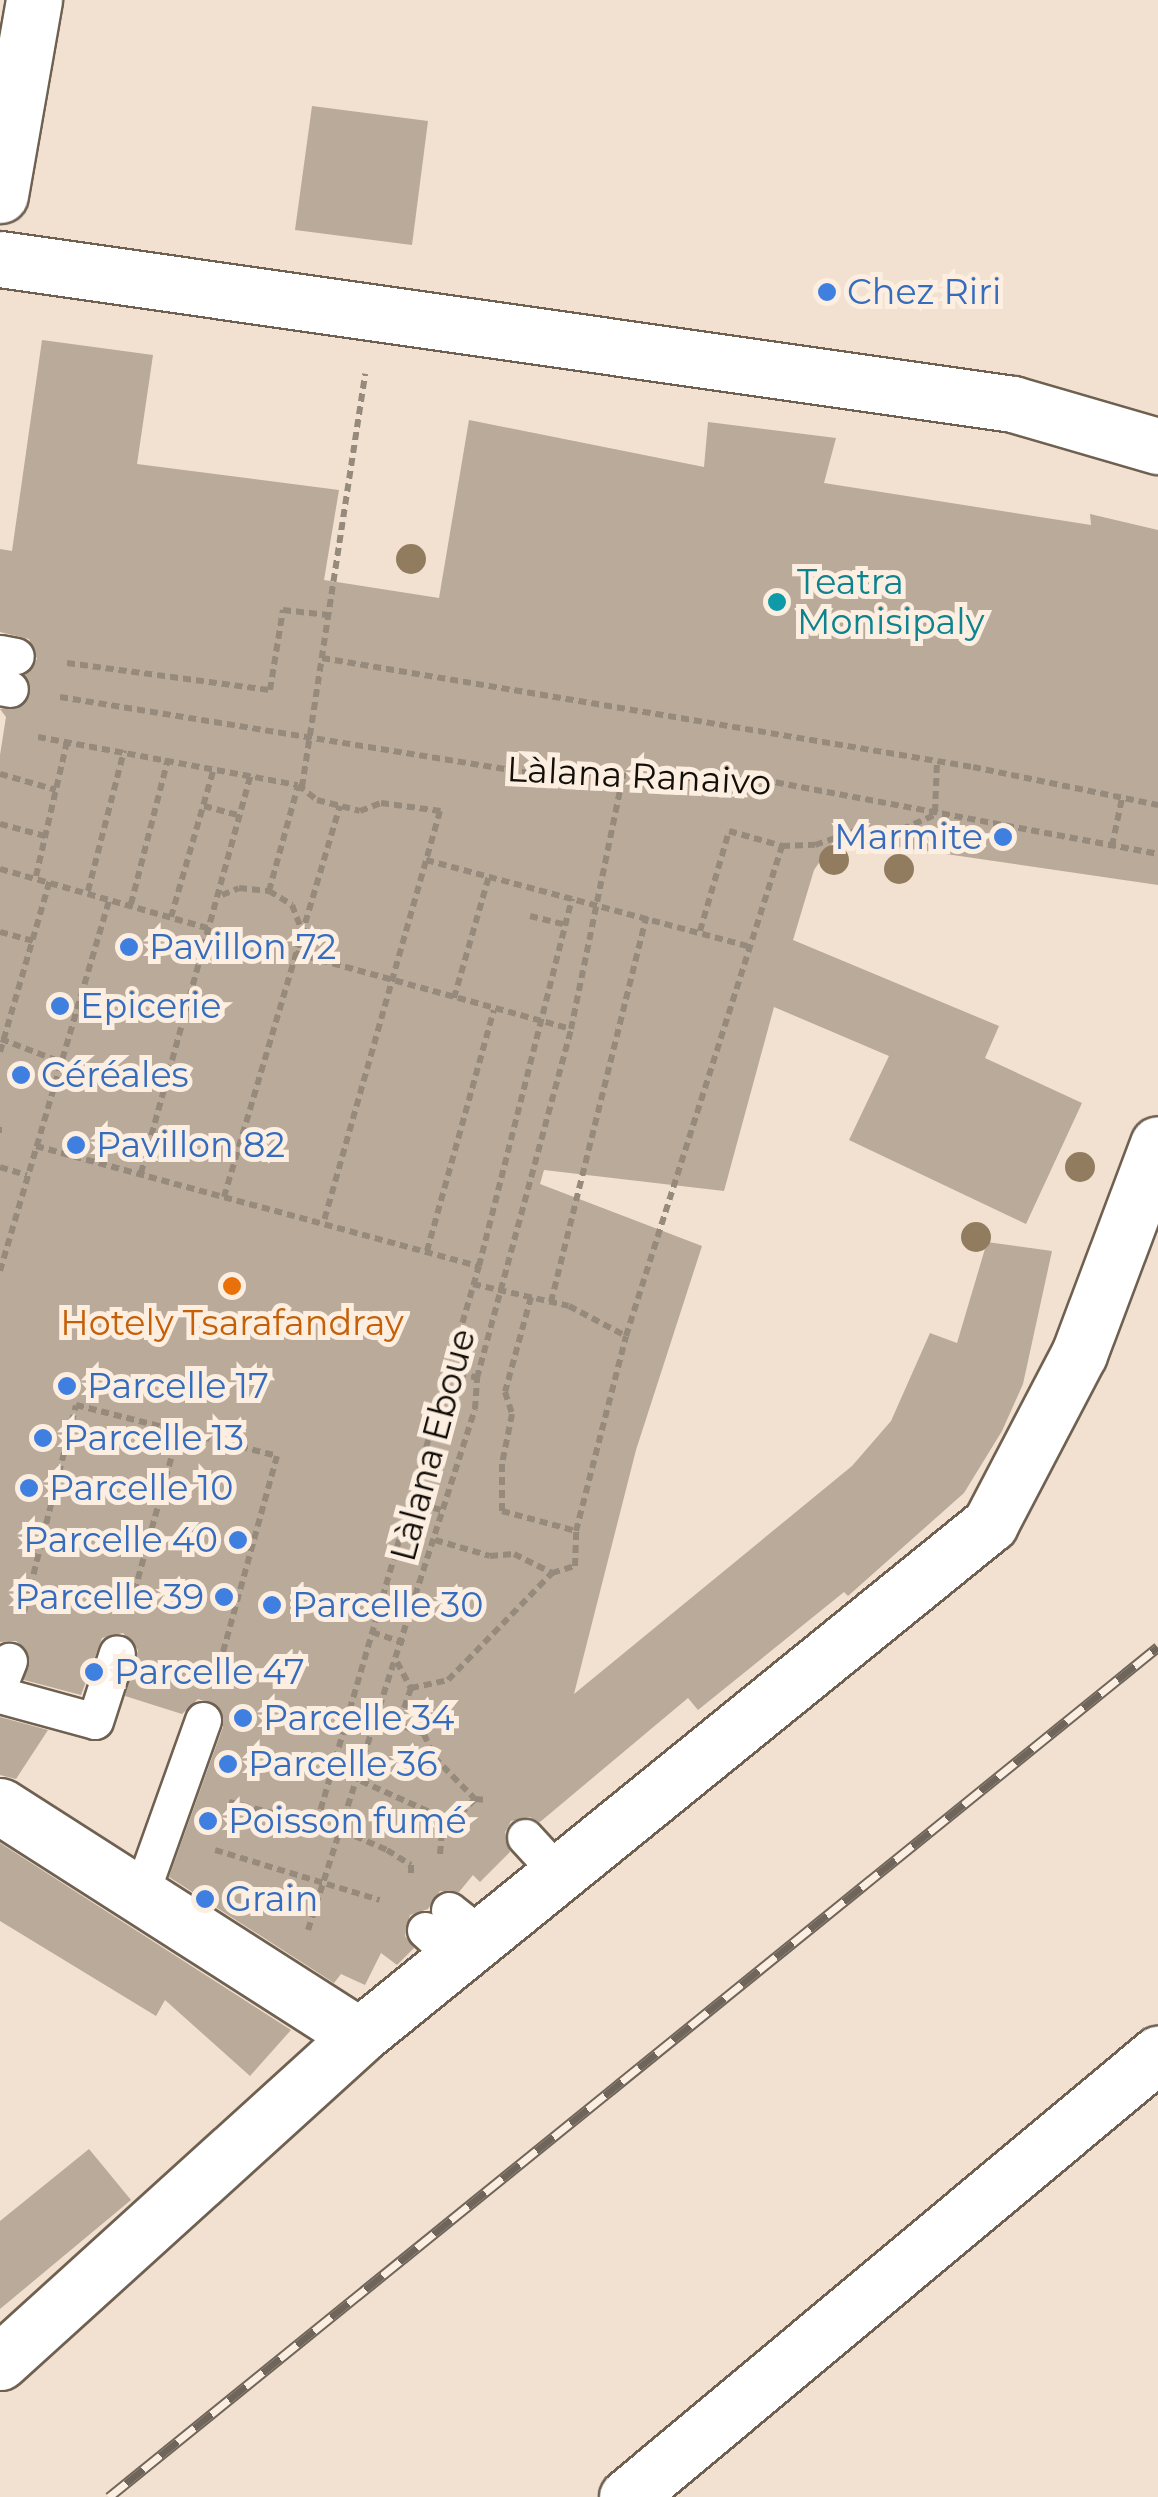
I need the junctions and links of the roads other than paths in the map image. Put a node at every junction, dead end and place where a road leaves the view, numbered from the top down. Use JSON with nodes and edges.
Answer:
{"nodes":[{"id":1,"x":34,"y":0,"type":"edge"},
{"id":2,"x":0,"y":195,"type":"edge"},
{"id":3,"x":0,"y":259,"type":"edge"},
{"id":4,"x":1158,"y":446,"type":"edge"},
{"id":5,"x":1158,"y":1144,"type":"edge"},
{"id":6,"x":117,"y":1653,"type":"road end"},
{"id":7,"x":0,"y":1695,"type":"edge"},
{"id":8,"x":203,"y":1720,"type":"dead end"},
{"id":9,"x":0,"y":1806,"type":"edge"},
{"id":10,"x":140,"y":1896,"type":"junction"},
{"id":11,"x":360,"y":2036,"type":"junction"},
{"id":12,"x":1158,"y":2054,"type":"edge"},
{"id":13,"x":0,"y":2362,"type":"edge"},
{"id":14,"x":626,"y":2497,"type":"edge"}],
"edges":[{"from":1,"to":2,"type":"street"},
{"from":3,"to":4,"type":"street"},
{"from":5,"to":11,"type":"street"},
{"from":6,"to":7,"type":"lane"},
{"from":8,"to":10,"type":"lane"},
{"from":9,"to":10,"type":"street"},
{"from":10,"to":11,"type":"street"},
{"from":11,"to":13,"type":"street"},
{"from":12,"to":14,"type":"street"}]}
